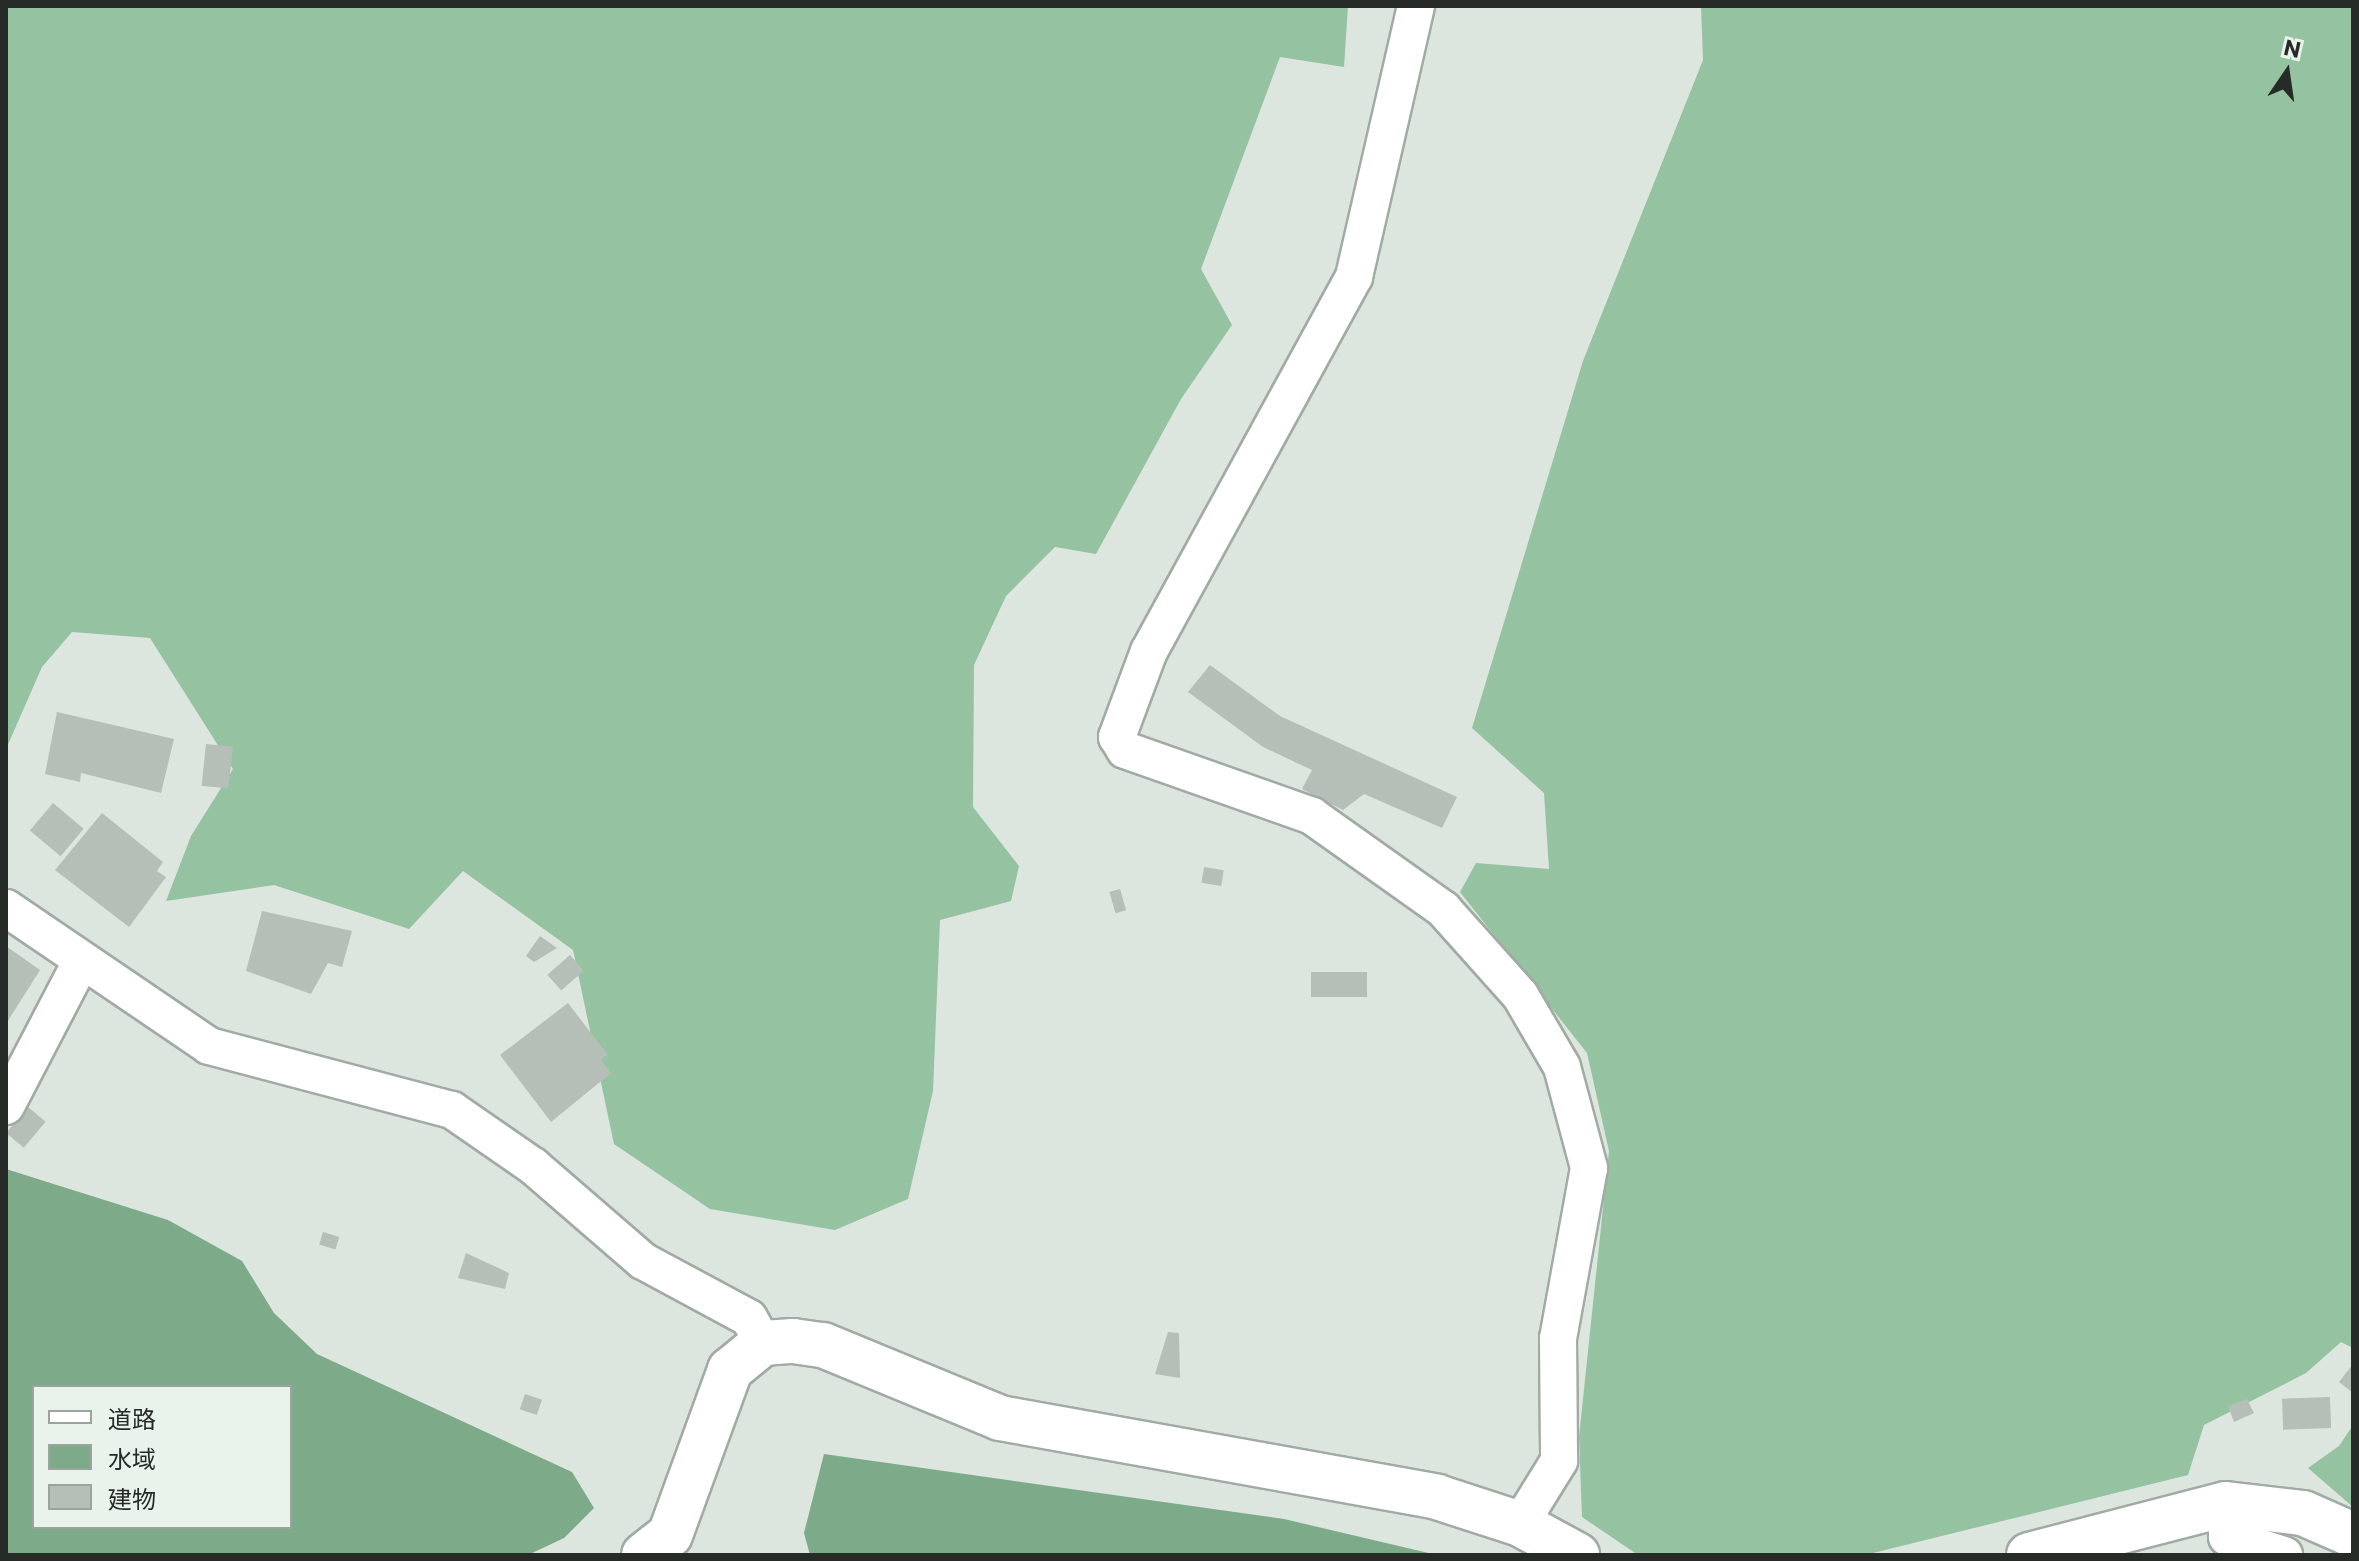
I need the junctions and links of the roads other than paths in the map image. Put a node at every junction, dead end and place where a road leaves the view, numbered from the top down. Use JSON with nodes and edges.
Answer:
{"nodes":[{"id":1,"x":1416,"y":6,"type":"edge"},
{"id":2,"x":6,"y":908,"type":"edge"},
{"id":3,"x":81,"y":962,"type":"junction"},
{"id":4,"x":6,"y":1106,"type":"edge"},
{"id":5,"x":763,"y":1343,"type":"junction"},
{"id":6,"x":2226,"y":1504,"type":"junction"},
{"id":7,"x":1520,"y":1524,"type":"junction"},
{"id":8,"x":2353,"y":1535,"type":"edge"},
{"id":9,"x":644,"y":1555,"type":"edge"},
{"id":10,"x":1577,"y":1555,"type":"edge"},
{"id":11,"x":2029,"y":1555,"type":"edge"},
{"id":12,"x":2284,"y":1555,"type":"edge"}],
"edges":[{"from":1,"to":7,"type":"street"},
{"from":2,"to":3,"type":"street"},
{"from":3,"to":4,"type":"street"},
{"from":3,"to":5,"type":"street"},
{"from":5,"to":7,"type":"street"},
{"from":5,"to":9,"type":"street"},
{"from":6,"to":8,"type":"street"},
{"from":6,"to":11,"type":"street"},
{"from":6,"to":12,"type":"street"},
{"from":7,"to":10,"type":"street"}]}
